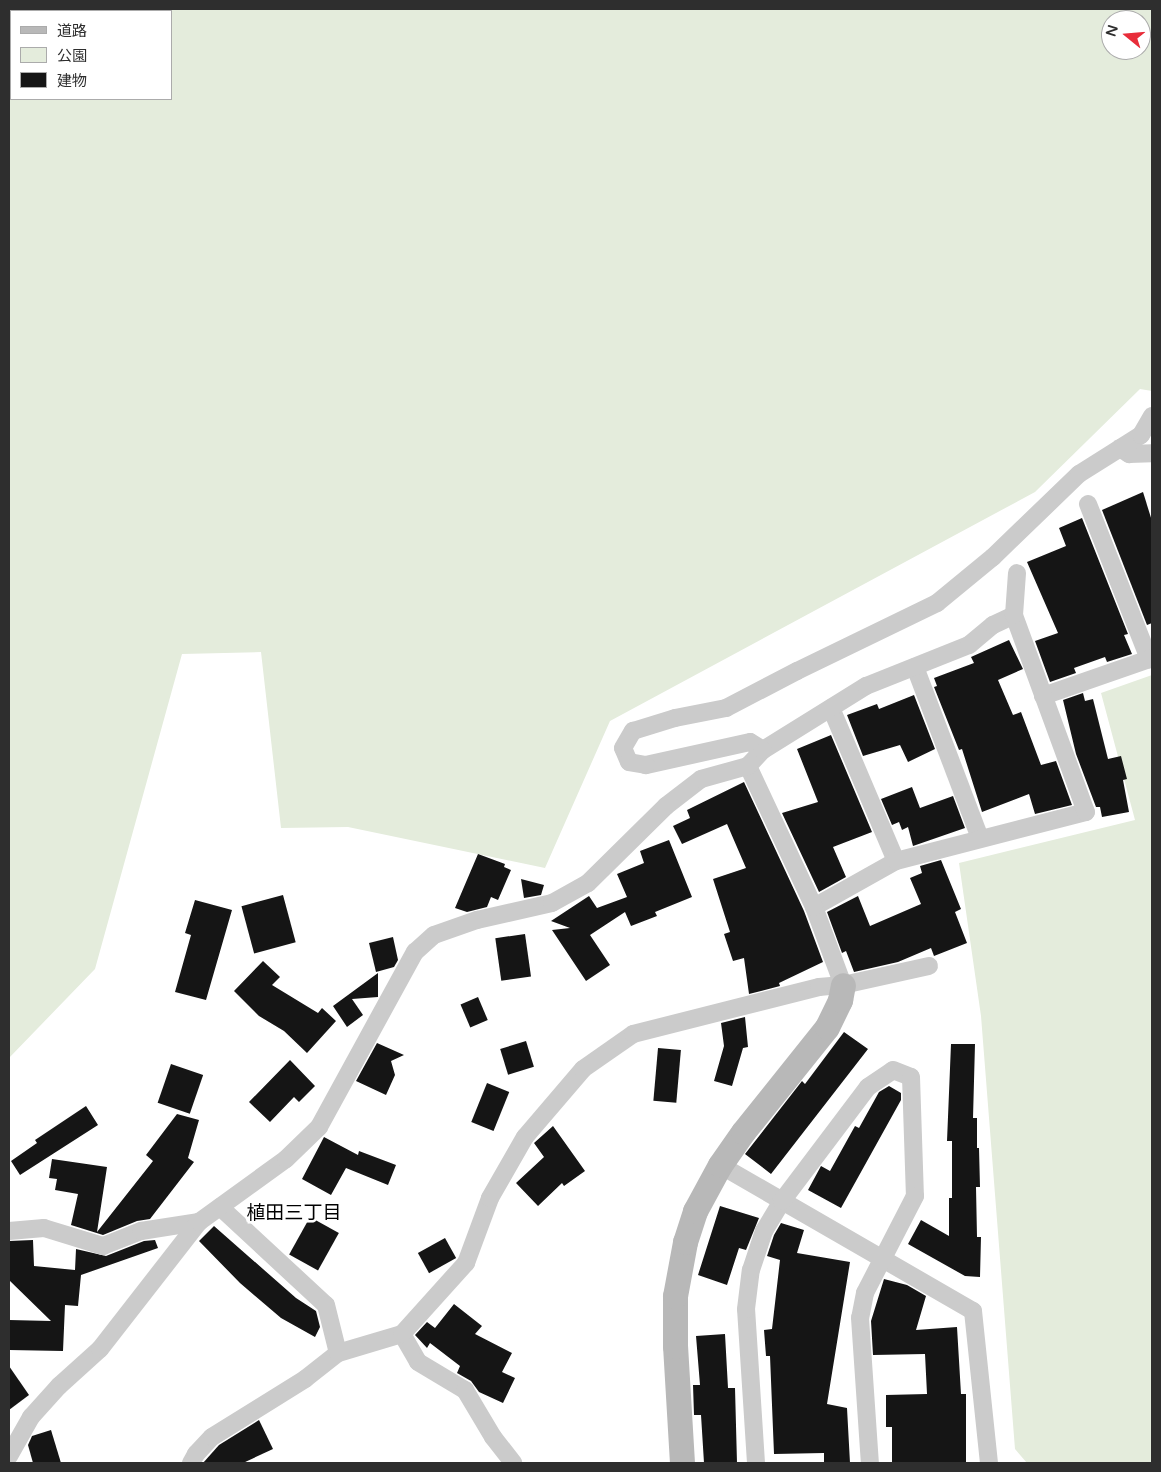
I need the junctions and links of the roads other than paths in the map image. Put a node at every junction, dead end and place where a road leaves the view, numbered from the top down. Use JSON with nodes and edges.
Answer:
{"nodes":[{"id":1,"x":1152,"y":416,"type":"edge"},
{"id":2,"x":1120,"y":448,"type":"junction"},
{"id":3,"x":1152,"y":453,"type":"edge"},
{"id":4,"x":1088,"y":504,"type":"dead end"},
{"id":5,"x":1017,"y":573,"type":"dead end"},
{"id":6,"x":1014,"y":615,"type":"junction"},
{"id":7,"x":1151,"y":659,"type":"edge"},
{"id":8,"x":915,"y":667,"type":"junction"},
{"id":9,"x":1043,"y":696,"type":"junction"},
{"id":10,"x":831,"y":708,"type":"junction"},
{"id":11,"x":764,"y":750,"type":"junction"},
{"id":12,"x":748,"y":766,"type":"junction"},
{"id":13,"x":980,"y":838,"type":"junction"},
{"id":14,"x":896,"y":861,"type":"junction"},
{"id":15,"x":814,"y":907,"type":"junction"},
{"id":16,"x":929,"y":966,"type":"dead end"},
{"id":17,"x":843,"y":985,"type":"junction"},
{"id":18,"x":720,"y":1165,"type":"junction"},
{"id":19,"x":782,"y":1201,"type":"junction"},
{"id":20,"x":220,"y":1207,"type":"junction"},
{"id":21,"x":199,"y":1222,"type":"junction"},
{"id":22,"x":9,"y":1231,"type":"edge"},
{"id":23,"x":882,"y":1258,"type":"junction"},
{"id":24,"x":402,"y":1334,"type":"junction"},
{"id":25,"x":338,"y":1353,"type":"junction"},
{"id":26,"x":9,"y":1456,"type":"edge"},
{"id":27,"x":191,"y":1463,"type":"edge"},
{"id":28,"x":513,"y":1463,"type":"edge"},
{"id":29,"x":682,"y":1463,"type":"edge"},
{"id":30,"x":756,"y":1463,"type":"edge"},
{"id":31,"x":870,"y":1463,"type":"edge"},
{"id":32,"x":989,"y":1463,"type":"edge"}],
"edges":[{"from":1,"to":2,"type":"street"},
{"from":2,"to":3,"type":"street"},
{"from":2,"to":11,"type":"street"},
{"from":4,"to":7,"type":"street"},
{"from":5,"to":6,"type":"street"},
{"from":6,"to":8,"type":"street"},
{"from":6,"to":9,"type":"street"},
{"from":7,"to":9,"type":"street"},
{"from":8,"to":10,"type":"street"},
{"from":8,"to":13,"type":"street"},
{"from":9,"to":13,"type":"street"},
{"from":10,"to":11,"type":"street"},
{"from":10,"to":14,"type":"street"},
{"from":11,"to":12,"type":"street"},
{"from":12,"to":15,"type":"street"},
{"from":12,"to":20,"type":"street"},
{"from":13,"to":14,"type":"street"},
{"from":14,"to":15,"type":"street"},
{"from":15,"to":17,"type":"street"},
{"from":16,"to":17,"type":"street"},
{"from":17,"to":18,"type":"street"},
{"from":17,"to":24,"type":"street"},
{"from":18,"to":19,"type":"street"},
{"from":18,"to":29,"type":"street"},
{"from":19,"to":23,"type":"street"},
{"from":19,"to":23,"type":"street"},
{"from":19,"to":30,"type":"street"},
{"from":20,"to":21,"type":"street"},
{"from":20,"to":25,"type":"street"},
{"from":21,"to":22,"type":"street"},
{"from":21,"to":26,"type":"street"},
{"from":23,"to":31,"type":"street"},
{"from":23,"to":32,"type":"street"},
{"from":24,"to":25,"type":"street"},
{"from":24,"to":28,"type":"street"},
{"from":25,"to":27,"type":"street"}]}
